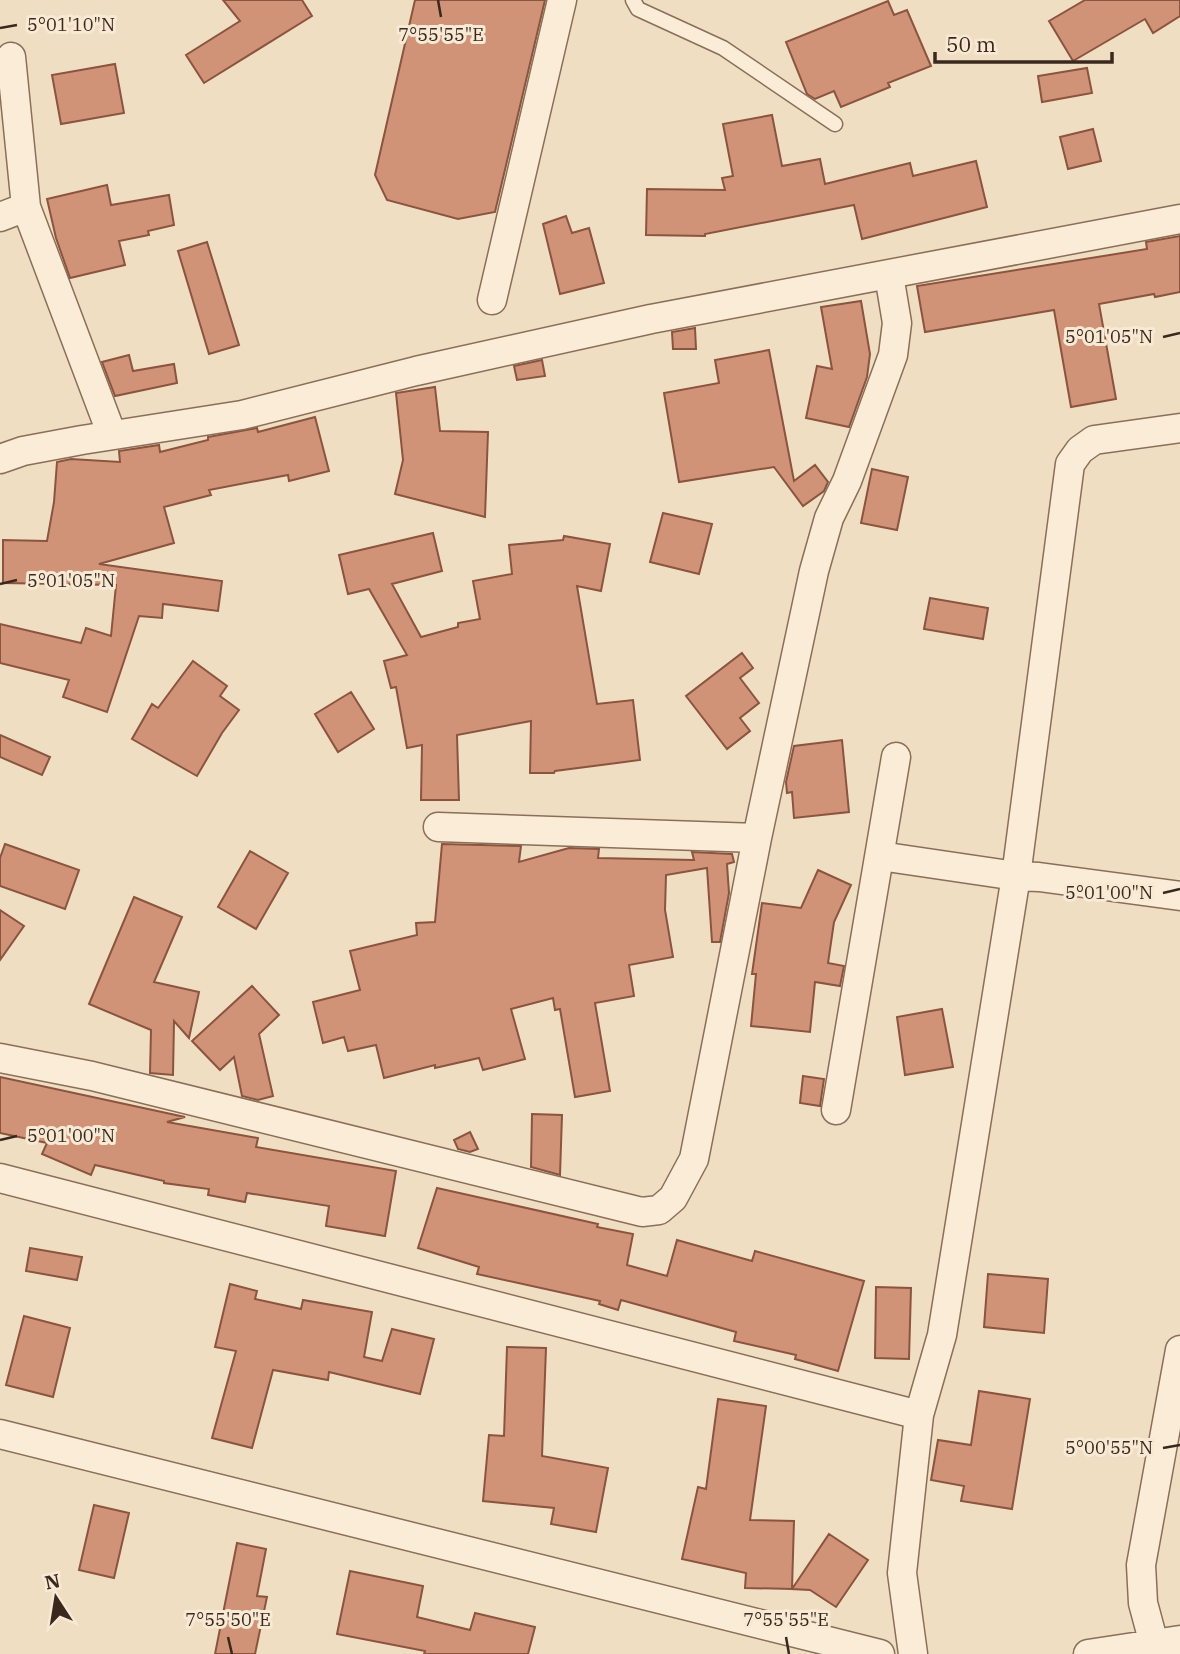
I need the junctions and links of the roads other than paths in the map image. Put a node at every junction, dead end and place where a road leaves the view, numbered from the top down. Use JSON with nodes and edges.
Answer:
{"nodes":[{"id":1,"x":562,"y":0,"type":"edge"},
{"id":2,"x":633,"y":0,"type":"edge"},
{"id":3,"x":12,"y":57,"type":"dead end"},
{"id":4,"x":835,"y":124,"type":"dead end"},
{"id":5,"x":13,"y":212,"type":"edge"},
{"id":6,"x":1180,"y":219,"type":"edge"},
{"id":7,"x":889,"y":275,"type":"junction"},
{"id":8,"x":492,"y":300,"type":"dead end"},
{"id":9,"x":1180,"y":428,"type":"edge"},
{"id":10,"x":112,"y":435,"type":"junction"},
{"id":11,"x":0,"y":459,"type":"edge"},
{"id":12,"x":896,"y":757,"type":"dead end"},
{"id":13,"x":438,"y":827,"type":"dead end"},
{"id":14,"x":757,"y":838,"type":"junction"},
{"id":15,"x":880,"y":856,"type":"junction"},
{"id":16,"x":1016,"y":876,"type":"junction"},
{"id":17,"x":1180,"y":896,"type":"edge"},
{"id":18,"x":0,"y":1058,"type":"edge"},
{"id":19,"x":836,"y":1110,"type":"dead end"},
{"id":20,"x":0,"y":1178,"type":"edge"},
{"id":21,"x":1180,"y":1350,"type":"edge"},
{"id":22,"x":919,"y":1415,"type":"junction"},
{"id":23,"x":0,"y":1434,"type":"edge"},
{"id":24,"x":1167,"y":1642,"type":"edge"},
{"id":25,"x":880,"y":1654,"type":"edge"},
{"id":26,"x":913,"y":1654,"type":"edge"},
{"id":27,"x":1088,"y":1654,"type":"edge"}],
"edges":[{"from":1,"to":8,"type":"street"},
{"from":2,"to":4,"type":"lane"},
{"from":3,"to":5,"type":"street"},
{"from":5,"to":10,"type":"street"},
{"from":6,"to":7,"type":"street"},
{"from":7,"to":10,"type":"street"},
{"from":7,"to":14,"type":"street"},
{"from":9,"to":16,"type":"street"},
{"from":10,"to":11,"type":"street"},
{"from":12,"to":15,"type":"street"},
{"from":13,"to":14,"type":"street"},
{"from":14,"to":18,"type":"street"},
{"from":15,"to":16,"type":"street"},
{"from":15,"to":19,"type":"street"},
{"from":16,"to":17,"type":"street"},
{"from":16,"to":22,"type":"street"},
{"from":20,"to":22,"type":"street"},
{"from":21,"to":24,"type":"street"},
{"from":22,"to":26,"type":"street"},
{"from":23,"to":25,"type":"street"},
{"from":24,"to":27,"type":"street"}]}
